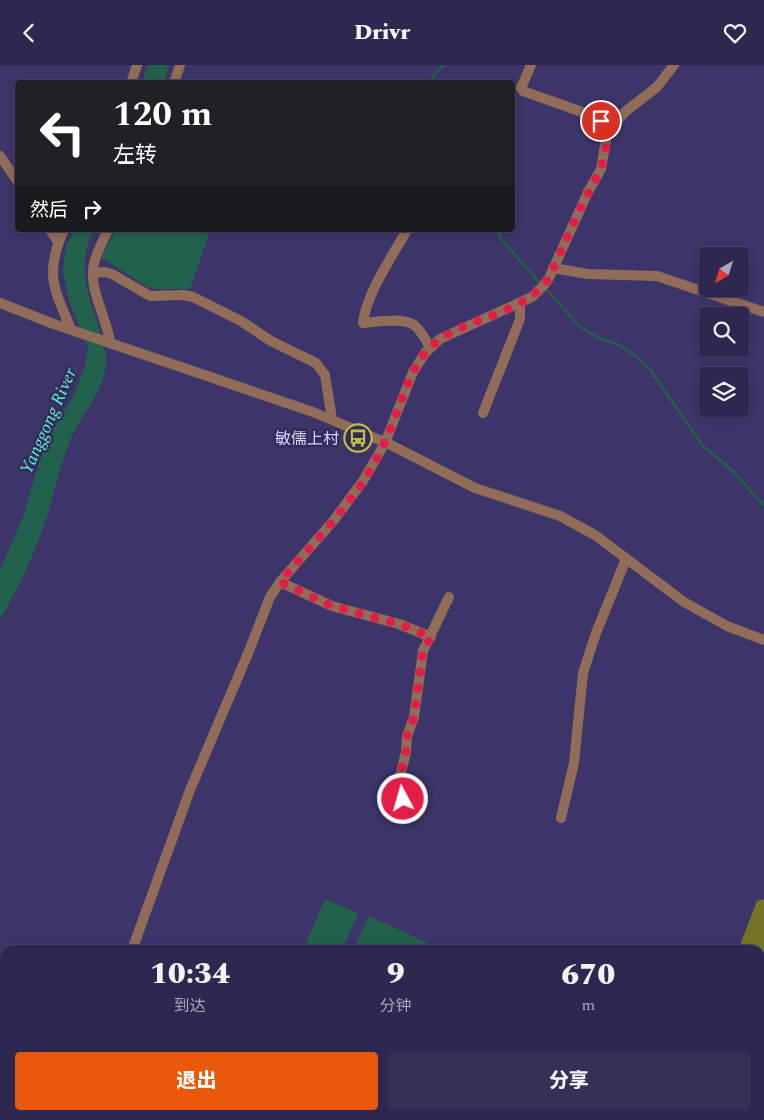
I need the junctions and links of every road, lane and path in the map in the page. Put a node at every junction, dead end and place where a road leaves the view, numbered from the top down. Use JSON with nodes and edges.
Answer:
{"nodes":[{"id":1,"x":137,"y":65,"type":"edge"},
{"id":2,"x":180,"y":65,"type":"edge"},
{"id":3,"x":531,"y":65,"type":"edge"},
{"id":4,"x":674,"y":65,"type":"edge"},
{"id":5,"x":132,"y":80,"type":"edge"},
{"id":6,"x":175,"y":80,"type":"edge"},
{"id":7,"x":606,"y":140,"type":"junction"},
{"id":8,"x":0,"y":156,"type":"edge"},
{"id":9,"x":15,"y":178,"type":"edge"},
{"id":10,"x":51,"y":232,"type":"edge"},
{"id":11,"x":63,"y":232,"type":"edge"},
{"id":12,"x":107,"y":232,"type":"edge"},
{"id":13,"x":406,"y":232,"type":"edge"},
{"id":14,"x":58,"y":242,"type":"junction"},
{"id":15,"x":553,"y":268,"type":"junction"},
{"id":16,"x":93,"y":273,"type":"junction"},
{"id":17,"x":0,"y":303,"type":"edge"},
{"id":18,"x":520,"y":303,"type":"junction"},
{"id":19,"x":764,"y":312,"type":"edge"},
{"id":20,"x":75,"y":331,"type":"junction"},
{"id":21,"x":108,"y":342,"type":"junction"},
{"id":22,"x":430,"y":348,"type":"junction"},
{"id":23,"x":483,"y":413,"type":"dead end"},
{"id":24,"x":332,"y":419,"type":"junction"},
{"id":25,"x":385,"y":443,"type":"junction"},
{"id":26,"x":626,"y":559,"type":"junction"},
{"id":27,"x":280,"y":582,"type":"junction"},
{"id":28,"x":449,"y":597,"type":"dead end"},
{"id":29,"x":431,"y":637,"type":"junction"},
{"id":30,"x":764,"y":640,"type":"edge"},
{"id":31,"x":406,"y":812,"type":"dead end"},
{"id":32,"x":561,"y":818,"type":"dead end"},
{"id":33,"x":134,"y":945,"type":"edge"}],
"edges":[{"from":1,"to":5,"type":"street"},
{"from":2,"to":6,"type":"street"},
{"from":3,"to":7,"type":"street"},
{"from":4,"to":7,"type":"street"},
{"from":7,"to":15,"type":"street"},
{"from":8,"to":9,"type":"street"},
{"from":10,"to":14,"type":"street"},
{"from":11,"to":14,"type":"street"},
{"from":12,"to":16,"type":"street"},
{"from":13,"to":22,"type":"street"},
{"from":14,"to":20,"type":"street"},
{"from":15,"to":18,"type":"street"},
{"from":15,"to":19,"type":"street"},
{"from":16,"to":21,"type":"street"},
{"from":16,"to":24,"type":"street"},
{"from":17,"to":20,"type":"street"},
{"from":18,"to":22,"type":"street"},
{"from":18,"to":23,"type":"street"},
{"from":20,"to":21,"type":"street"},
{"from":21,"to":24,"type":"street"},
{"from":22,"to":25,"type":"street"},
{"from":24,"to":25,"type":"street"},
{"from":25,"to":26,"type":"street"},
{"from":25,"to":27,"type":"street"},
{"from":26,"to":30,"type":"street"},
{"from":26,"to":32,"type":"street"},
{"from":27,"to":29,"type":"street"},
{"from":27,"to":33,"type":"street"},
{"from":28,"to":29,"type":"street"},
{"from":29,"to":31,"type":"street"}]}
